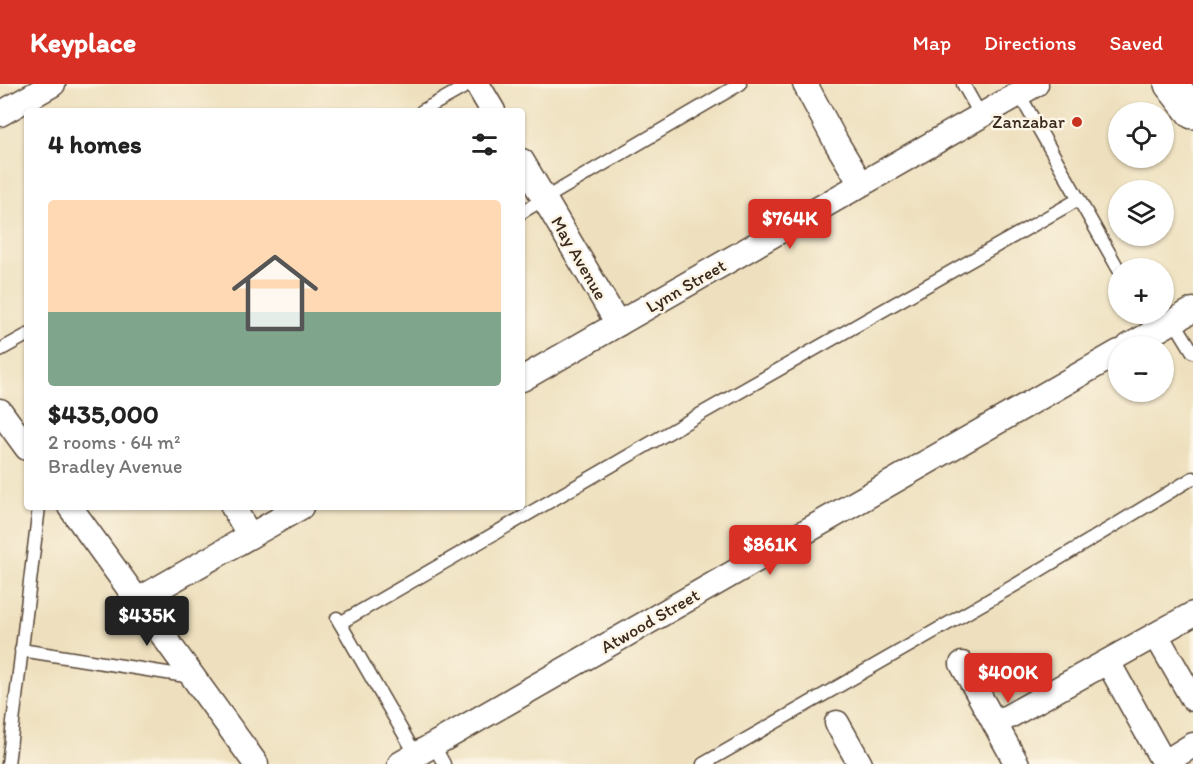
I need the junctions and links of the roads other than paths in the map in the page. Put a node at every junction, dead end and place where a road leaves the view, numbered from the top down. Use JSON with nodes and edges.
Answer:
{"nodes":[{"id":1,"x":53,"y":84,"type":"edge"},
{"id":2,"x":470,"y":84,"type":"edge"},
{"id":3,"x":477,"y":84,"type":"edge"},
{"id":4,"x":740,"y":84,"type":"edge"},
{"id":5,"x":805,"y":84,"type":"edge"},
{"id":6,"x":963,"y":84,"type":"edge"},
{"id":7,"x":1172,"y":84,"type":"edge"},
{"id":8,"x":1028,"y":89,"type":"edge"},
{"id":9,"x":427,"y":108,"type":"edge"},
{"id":10,"x":491,"y":108,"type":"edge"},
{"id":11,"x":1193,"y":112,"type":"edge"},
{"id":12,"x":0,"y":114,"type":"edge"},
{"id":13,"x":981,"y":116,"type":"junction"},
{"id":14,"x":525,"y":166,"type":"edge"},
{"id":15,"x":861,"y":184,"type":"junction"},
{"id":16,"x":544,"y":199,"type":"junction"},
{"id":17,"x":1079,"y":199,"type":"junction"},
{"id":18,"x":525,"y":210,"type":"edge"},
{"id":19,"x":1112,"y":258,"type":"edge"},
{"id":20,"x":618,"y":324,"type":"junction"},
{"id":21,"x":1159,"y":324,"type":"edge"},
{"id":22,"x":1170,"y":324,"type":"edge"},
{"id":23,"x":1143,"y":336,"type":"edge"},
{"id":24,"x":24,"y":337,"type":"edge"},
{"id":25,"x":0,"y":350,"type":"edge"},
{"id":26,"x":1193,"y":352,"type":"edge"},
{"id":27,"x":1108,"y":358,"type":"edge"},
{"id":28,"x":525,"y":377,"type":"edge"},
{"id":29,"x":0,"y":411,"type":"edge"},
{"id":30,"x":24,"y":444,"type":"edge"},
{"id":31,"x":1193,"y":478,"type":"edge"},
{"id":32,"x":39,"y":510,"type":"edge"},
{"id":33,"x":72,"y":510,"type":"edge"},
{"id":34,"x":236,"y":510,"type":"edge"},
{"id":35,"x":296,"y":510,"type":"edge"},
{"id":36,"x":250,"y":536,"type":"junction"},
{"id":37,"x":138,"y":600,"type":"junction"},
{"id":38,"x":1193,"y":614,"type":"edge"},
{"id":39,"x":1156,"y":635,"type":"junction"},
{"id":40,"x":21,"y":650,"type":"junction"},
{"id":41,"x":1108,"y":662,"type":"junction"},
{"id":42,"x":962,"y":664,"type":"dead end"},
{"id":43,"x":194,"y":678,"type":"junction"},
{"id":44,"x":1193,"y":699,"type":"edge"},
{"id":45,"x":837,"y":723,"type":"dead end"},
{"id":46,"x":995,"y":724,"type":"junction"},
{"id":47,"x":1193,"y":746,"type":"edge"},
{"id":48,"x":423,"y":757,"type":"edge"},
{"id":49,"x":8,"y":764,"type":"edge"},
{"id":50,"x":256,"y":764,"type":"edge"},
{"id":51,"x":703,"y":764,"type":"edge"},
{"id":52,"x":860,"y":764,"type":"edge"},
{"id":53,"x":1017,"y":764,"type":"edge"}],
"edges":[{"from":1,"to":12,"type":"street"},
{"from":2,"to":9,"type":"lane"},
{"from":3,"to":10,"type":"street"},
{"from":4,"to":16,"type":"lane"},
{"from":5,"to":15,"type":"street"},
{"from":6,"to":13,"type":"lane"},
{"from":7,"to":11,"type":"main road"},
{"from":8,"to":13,"type":"street","name":"Lynn Street"},
{"from":8,"to":17,"type":"lane"},
{"from":13,"to":15,"type":"street","name":"Lynn Street"},
{"from":14,"to":16,"type":"street","name":"May Avenue"},
{"from":15,"to":20,"type":"street","name":"Lynn Street"},
{"from":16,"to":18,"type":"lane"},
{"from":16,"to":20,"type":"street","name":"May Avenue"},
{"from":17,"to":19,"type":"lane"},
{"from":17,"to":48,"type":"lane"},
{"from":20,"to":28,"type":"street","name":"Lynn Street"},
{"from":21,"to":23,"type":"street"},
{"from":22,"to":26,"type":"lane"},
{"from":24,"to":25,"type":"lane"},
{"from":27,"to":48,"type":"street","name":"Atwood Street"},
{"from":29,"to":30,"type":"street"},
{"from":31,"to":51,"type":"lane"},
{"from":32,"to":40,"type":"lane"},
{"from":33,"to":37,"type":"street"},
{"from":34,"to":36,"type":"street"},
{"from":35,"to":36,"type":"street"},
{"from":36,"to":37,"type":"street"},
{"from":37,"to":43,"type":"street"},
{"from":38,"to":39,"type":"street"},
{"from":39,"to":41,"type":"street"},
{"from":39,"to":44,"type":"street"},
{"from":40,"to":43,"type":"lane"},
{"from":40,"to":49,"type":"lane"},
{"from":41,"to":46,"type":"street"},
{"from":41,"to":47,"type":"street"},
{"from":42,"to":46,"type":"street"},
{"from":43,"to":50,"type":"street"},
{"from":45,"to":52,"type":"street"},
{"from":46,"to":53,"type":"street"}]}
